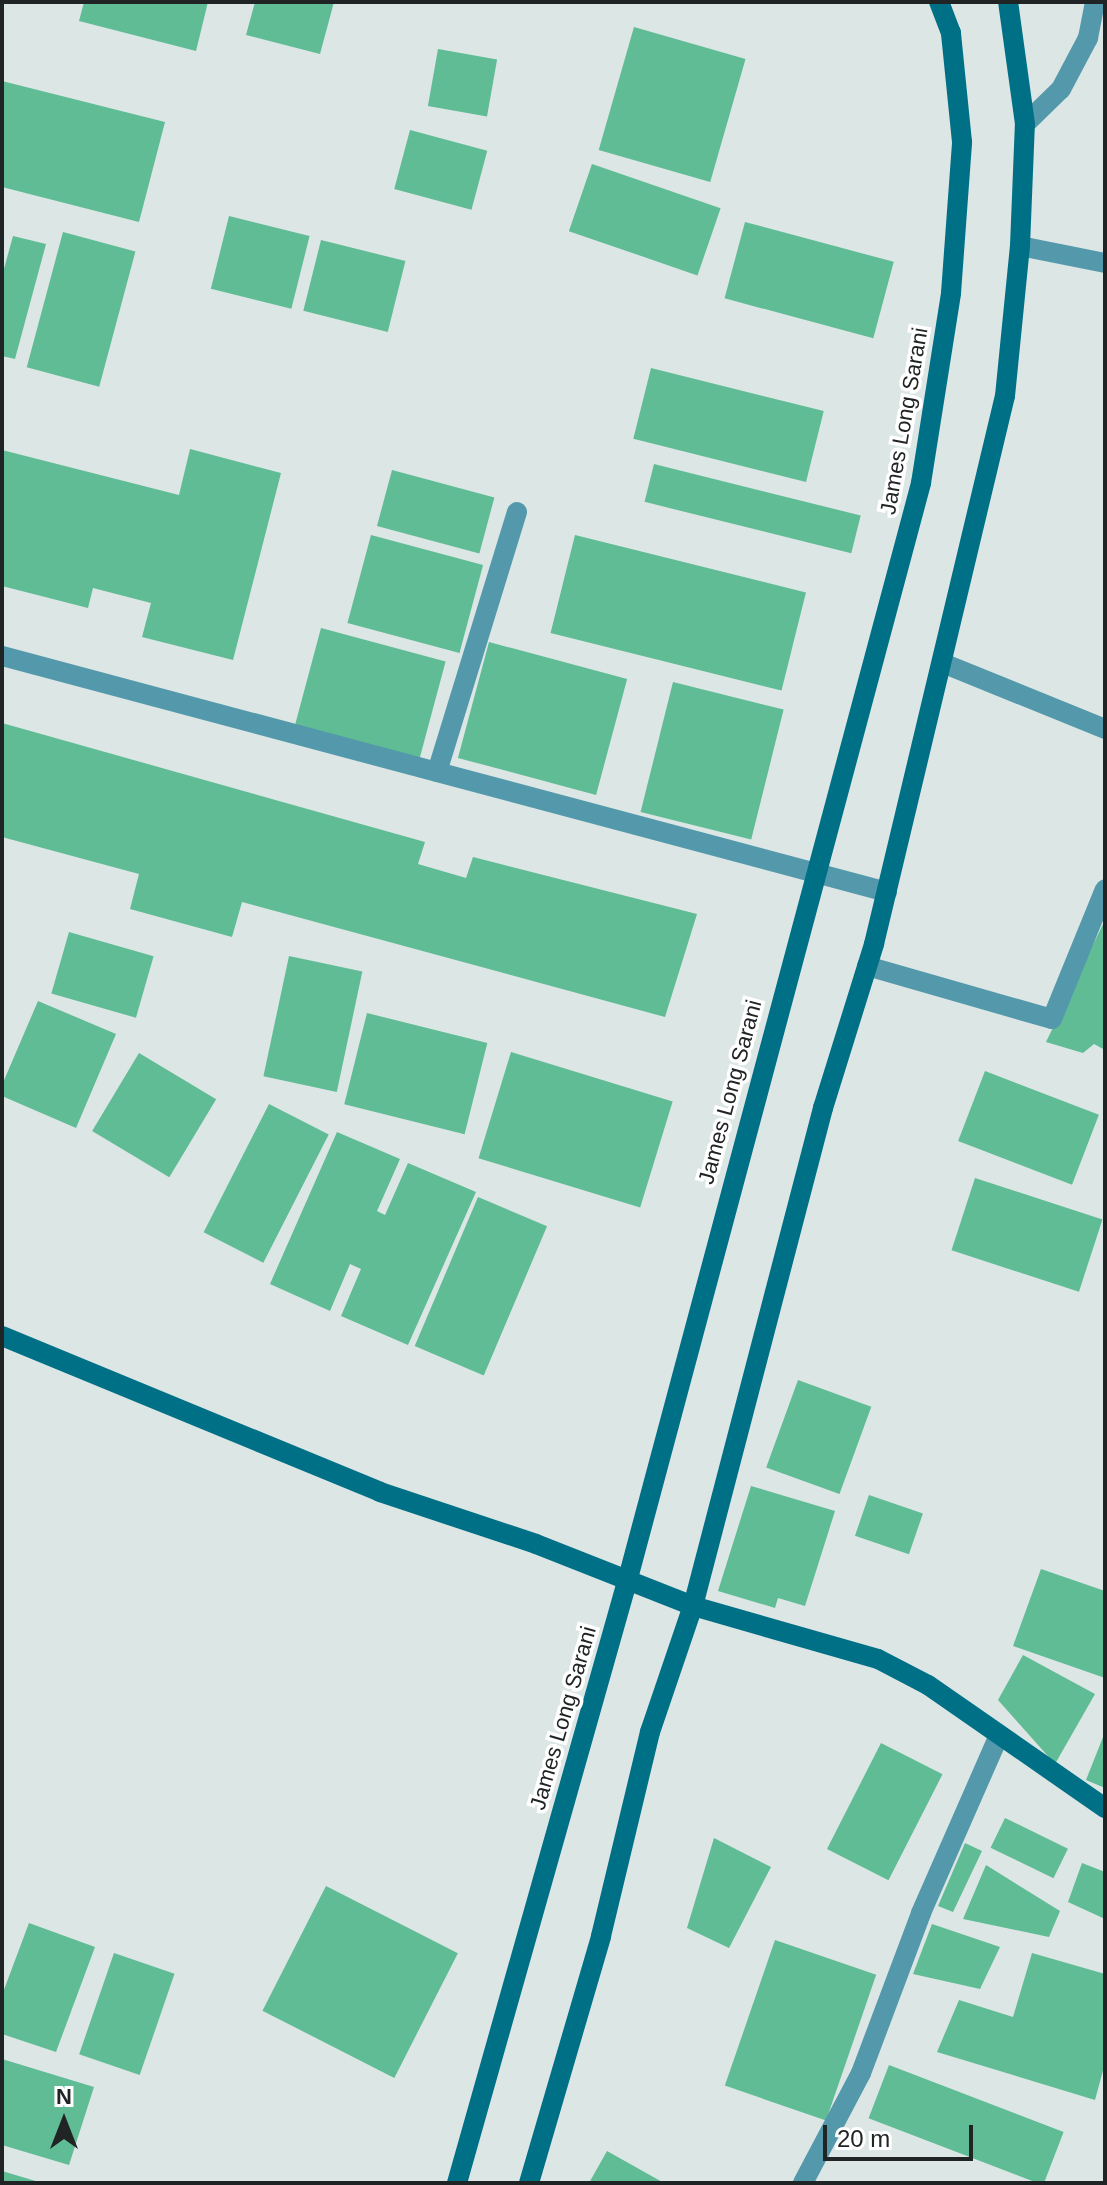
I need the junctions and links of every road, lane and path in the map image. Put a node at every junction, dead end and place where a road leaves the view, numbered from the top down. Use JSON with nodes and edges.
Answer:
{"nodes":[{"id":1,"x":939,"y":2,"type":"edge"},
{"id":2,"x":1008,"y":2,"type":"edge"},
{"id":3,"x":1095,"y":2,"type":"edge"},
{"id":4,"x":1025,"y":124,"type":"junction"},
{"id":5,"x":1020,"y":246,"type":"junction"},
{"id":6,"x":1105,"y":263,"type":"edge"},
{"id":7,"x":517,"y":512,"type":"dead end"},
{"id":8,"x":2,"y":656,"type":"edge"},
{"id":9,"x":945,"y":664,"type":"junction"},
{"id":10,"x":1105,"y":729,"type":"edge"},
{"id":11,"x":437,"y":772,"type":"junction"},
{"id":12,"x":813,"y":872,"type":"junction"},
{"id":13,"x":1105,"y":889,"type":"edge"},
{"id":14,"x":887,"y":892,"type":"junction"},
{"id":15,"x":867,"y":966,"type":"junction"},
{"id":16,"x":2,"y":1336,"type":"edge"},
{"id":17,"x":627,"y":1582,"type":"junction"},
{"id":18,"x":693,"y":1606,"type":"junction"},
{"id":19,"x":998,"y":1738,"type":"junction"},
{"id":20,"x":1105,"y":1808,"type":"edge"},
{"id":21,"x":457,"y":2183,"type":"edge"},
{"id":22,"x":529,"y":2183,"type":"edge"},
{"id":23,"x":803,"y":2183,"type":"edge"}],
"edges":[{"from":1,"to":12,"type":"main road","name":"James Long Sarani"},
{"from":2,"to":4,"type":"main road"},
{"from":3,"to":4,"type":"street"},
{"from":4,"to":5,"type":"main road"},
{"from":5,"to":6,"type":"street"},
{"from":5,"to":9,"type":"main road"},
{"from":7,"to":11,"type":"street"},
{"from":8,"to":11,"type":"street"},
{"from":9,"to":10,"type":"street"},
{"from":9,"to":14,"type":"main road"},
{"from":11,"to":12,"type":"street"},
{"from":12,"to":14,"type":"street"},
{"from":12,"to":17,"type":"main road","name":"James Long Sarani"},
{"from":13,"to":15,"type":"street"},
{"from":14,"to":15,"type":"main road"},
{"from":15,"to":18,"type":"main road"},
{"from":16,"to":17,"type":"main road"},
{"from":17,"to":18,"type":"main road"},
{"from":17,"to":21,"type":"main road","name":"James Long Sarani"},
{"from":18,"to":19,"type":"main road"},
{"from":18,"to":22,"type":"main road"},
{"from":19,"to":20,"type":"main road"},
{"from":19,"to":23,"type":"street"}]}
